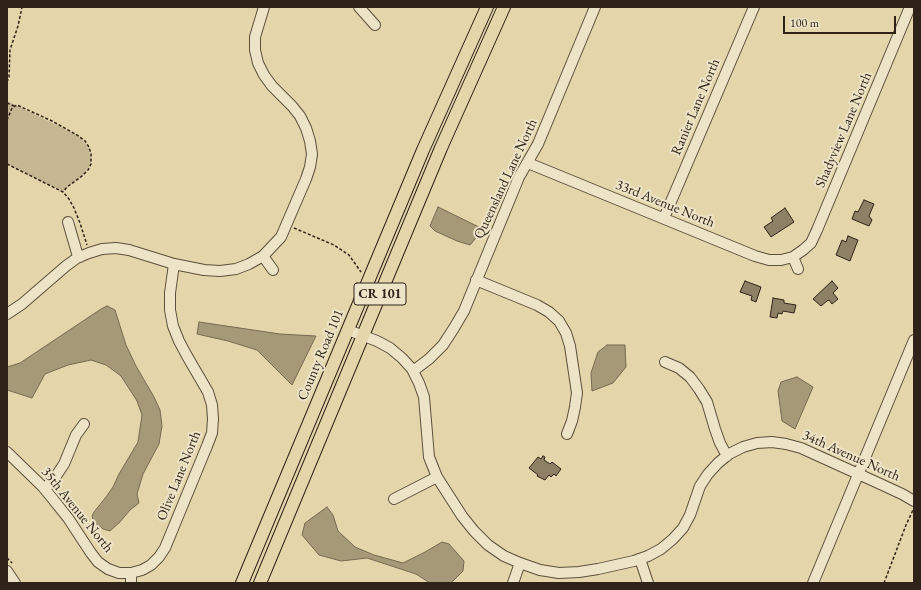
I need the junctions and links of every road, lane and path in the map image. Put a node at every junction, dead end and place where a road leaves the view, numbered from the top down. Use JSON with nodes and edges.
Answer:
{"nodes":[{"id":1,"x":22,"y":7,"type":"edge"},
{"id":2,"x":264,"y":7,"type":"edge"},
{"id":3,"x":359,"y":7,"type":"edge"},
{"id":4,"x":487,"y":7,"type":"edge"},
{"id":5,"x":504,"y":7,"type":"edge"},
{"id":6,"x":595,"y":7,"type":"edge"},
{"id":7,"x":754,"y":7,"type":"edge"},
{"id":8,"x":910,"y":7,"type":"edge"},
{"id":9,"x":375,"y":25,"type":"dead end"},
{"id":10,"x":7,"y":82,"type":"edge"},
{"id":11,"x":7,"y":103,"type":"edge"},
{"id":12,"x":14,"y":106,"type":"junction"},
{"id":13,"x":7,"y":120,"type":"edge"},
{"id":14,"x":528,"y":163,"type":"junction"},
{"id":15,"x":7,"y":164,"type":"edge"},
{"id":16,"x":63,"y":192,"type":"junction"},
{"id":17,"x":664,"y":218,"type":"junction"},
{"id":18,"x":68,"y":222,"type":"dead end"},
{"id":19,"x":287,"y":225,"type":"junction"},
{"id":20,"x":84,"y":255,"type":"junction"},
{"id":21,"x":263,"y":256,"type":"junction"},
{"id":22,"x":793,"y":257,"type":"junction"},
{"id":23,"x":174,"y":264,"type":"junction"},
{"id":24,"x":798,"y":269,"type":"dead end"},
{"id":25,"x":272,"y":270,"type":"dead end"},
{"id":26,"x":363,"y":274,"type":"dead end"},
{"id":27,"x":476,"y":280,"type":"junction"},
{"id":28,"x":7,"y":314,"type":"edge"},
{"id":29,"x":348,"y":330,"type":"junction"},
{"id":30,"x":363,"y":336,"type":"junction"},
{"id":31,"x":914,"y":340,"type":"edge"},
{"id":32,"x":665,"y":362,"type":"dead end"},
{"id":33,"x":413,"y":371,"type":"junction"},
{"id":34,"x":220,"y":393,"type":"dead end"},
{"id":35,"x":210,"y":396,"type":"junction"},
{"id":36,"x":84,"y":424,"type":"dead end"},
{"id":37,"x":567,"y":434,"type":"dead end"},
{"id":38,"x":7,"y":452,"type":"edge"},
{"id":39,"x":727,"y":456,"type":"junction"},
{"id":40,"x":858,"y":474,"type":"junction"},
{"id":41,"x":437,"y":477,"type":"junction"},
{"id":42,"x":45,"y":489,"type":"junction"},
{"id":43,"x":394,"y":499,"type":"dead end"},
{"id":44,"x":914,"y":506,"type":"edge"},
{"id":45,"x":640,"y":559,"type":"junction"},
{"id":46,"x":520,"y":563,"type":"junction"},
{"id":47,"x":7,"y":571,"type":"edge"},
{"id":48,"x":131,"y":578,"type":"edge"},
{"id":49,"x":15,"y":583,"type":"edge"},
{"id":50,"x":242,"y":583,"type":"edge"},
{"id":51,"x":260,"y":583,"type":"edge"},
{"id":52,"x":513,"y":583,"type":"edge"},
{"id":53,"x":648,"y":583,"type":"edge"},
{"id":54,"x":813,"y":583,"type":"edge"},
{"id":55,"x":884,"y":583,"type":"edge"}],
"edges":[{"from":1,"to":10,"type":"path"},
{"from":2,"to":19,"type":"street"},
{"from":3,"to":9,"type":"street"},
{"from":4,"to":29,"type":"main road","name":"County Road 101","number":"CR 101"},
{"from":5,"to":30,"type":"main road","number":"CR 101"},
{"from":6,"to":14,"type":"street","name":"Queensland Lane North"},
{"from":7,"to":17,"type":"street","name":"Ranier Lane North"},
{"from":8,"to":22,"type":"street","name":"Shadyview Lane North"},
{"from":11,"to":12,"type":"path"},
{"from":12,"to":13,"type":"path"},
{"from":12,"to":16,"type":"path"},
{"from":14,"to":17,"type":"street","name":"33rd Avenue North"},
{"from":14,"to":27,"type":"street","name":"Queensland Lane North"},
{"from":15,"to":16,"type":"path"},
{"from":16,"to":20,"type":"path"},
{"from":17,"to":22,"type":"street","name":"33rd Avenue North"},
{"from":18,"to":20,"type":"street"},
{"from":19,"to":21,"type":"street"},
{"from":19,"to":26,"type":"path"},
{"from":20,"to":23,"type":"street"},
{"from":20,"to":28,"type":"street"},
{"from":21,"to":23,"type":"street"},
{"from":21,"to":25,"type":"street"},
{"from":22,"to":24,"type":"street"},
{"from":23,"to":35,"type":"street","name":"Olive Lane North"},
{"from":27,"to":33,"type":"street","name":"Queensland Lane North"},
{"from":27,"to":37,"type":"street"},
{"from":29,"to":30,"type":"street","name":"34th Avenue North"},
{"from":29,"to":50,"type":"main road","name":"County Road 101","number":"CR 101"},
{"from":30,"to":33,"type":"street","name":"34th Avenue North"},
{"from":30,"to":51,"type":"main road","number":"CR 101"},
{"from":31,"to":40,"type":"street"},
{"from":32,"to":39,"type":"street"},
{"from":33,"to":41,"type":"street","name":"34th Avenue North"},
{"from":34,"to":35,"type":"street"},
{"from":35,"to":48,"type":"street","name":"Olive Lane North"},
{"from":36,"to":42,"type":"street"},
{"from":38,"to":42,"type":"street","name":"35th Avenue North"},
{"from":39,"to":40,"type":"street","name":"34th Avenue North"},
{"from":39,"to":45,"type":"street","name":"34th Avenue North"},
{"from":40,"to":44,"type":"street","name":"34th Avenue North"},
{"from":40,"to":54,"type":"street"},
{"from":41,"to":43,"type":"street"},
{"from":41,"to":46,"type":"street","name":"34th Avenue North"},
{"from":42,"to":48,"type":"street","name":"35th Avenue North"},
{"from":44,"to":55,"type":"path"},
{"from":45,"to":46,"type":"street","name":"34th Avenue North"},
{"from":45,"to":53,"type":"street"},
{"from":46,"to":52,"type":"street"},
{"from":47,"to":49,"type":"street"}]}
